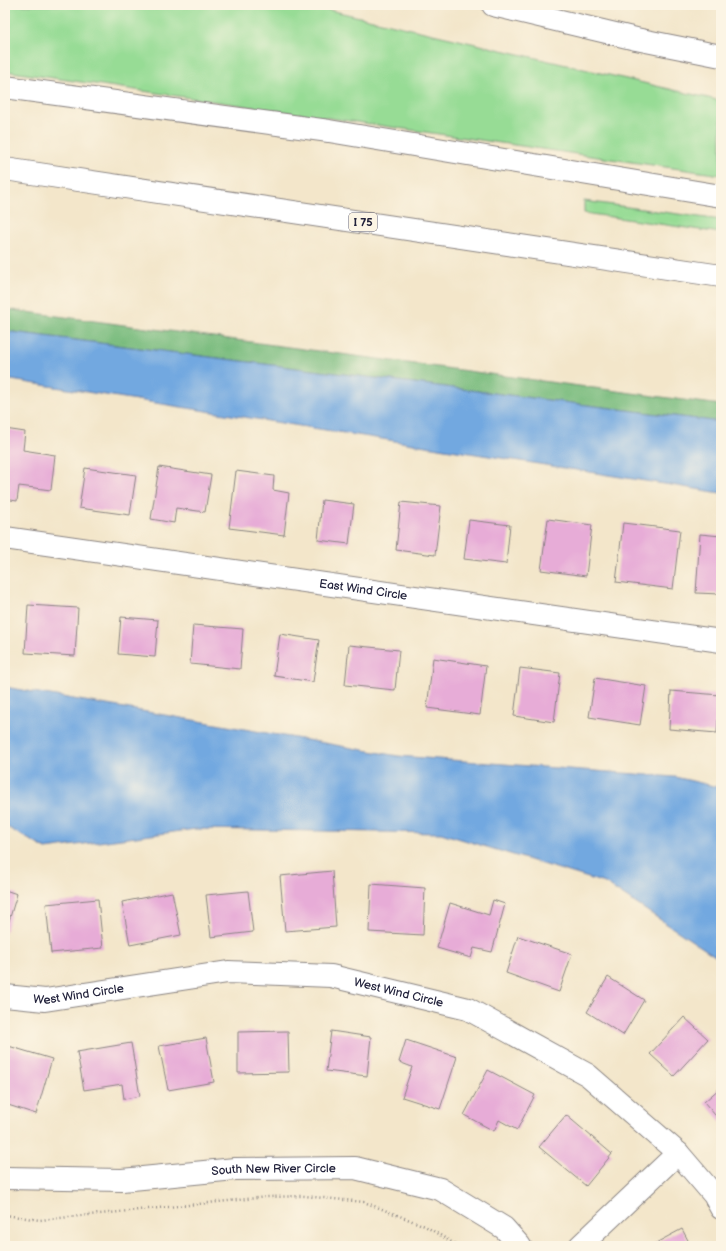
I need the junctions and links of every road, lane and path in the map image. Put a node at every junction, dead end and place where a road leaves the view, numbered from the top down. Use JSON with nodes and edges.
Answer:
{"nodes":[{"id":1,"x":492,"y":5,"type":"edge"},
{"id":2,"x":721,"y":56,"type":"edge"},
{"id":3,"x":5,"y":87,"type":"edge"},
{"id":4,"x":5,"y":169,"type":"edge"},
{"id":5,"x":721,"y":196,"type":"edge"},
{"id":6,"x":721,"y":276,"type":"edge"},
{"id":7,"x":5,"y":538,"type":"edge"},
{"id":8,"x":721,"y":640,"type":"edge"},
{"id":9,"x":5,"y":996,"type":"edge"},
{"id":10,"x":678,"y":1153,"type":"junction"},
{"id":11,"x":5,"y":1178,"type":"edge"},
{"id":12,"x":721,"y":1208,"type":"edge"},
{"id":13,"x":5,"y":1215,"type":"edge"},
{"id":14,"x":458,"y":1246,"type":"edge"},
{"id":15,"x":520,"y":1246,"type":"edge"},
{"id":16,"x":580,"y":1246,"type":"edge"}],
"edges":[{"from":1,"to":2,"type":"main road"},
{"from":3,"to":5,"type":"main road"},
{"from":4,"to":6,"type":"main road","number":"I 75"},
{"from":7,"to":8,"type":"main road","name":"East Wind Circle"},
{"from":9,"to":10,"type":"main road","name":"West Wind Circle"},
{"from":10,"to":12,"type":"main road","name":"West Wind Circle"},
{"from":10,"to":16,"type":"main road"},
{"from":11,"to":15,"type":"main road","name":"South New River Circle"},
{"from":13,"to":14,"type":"path"}]}
